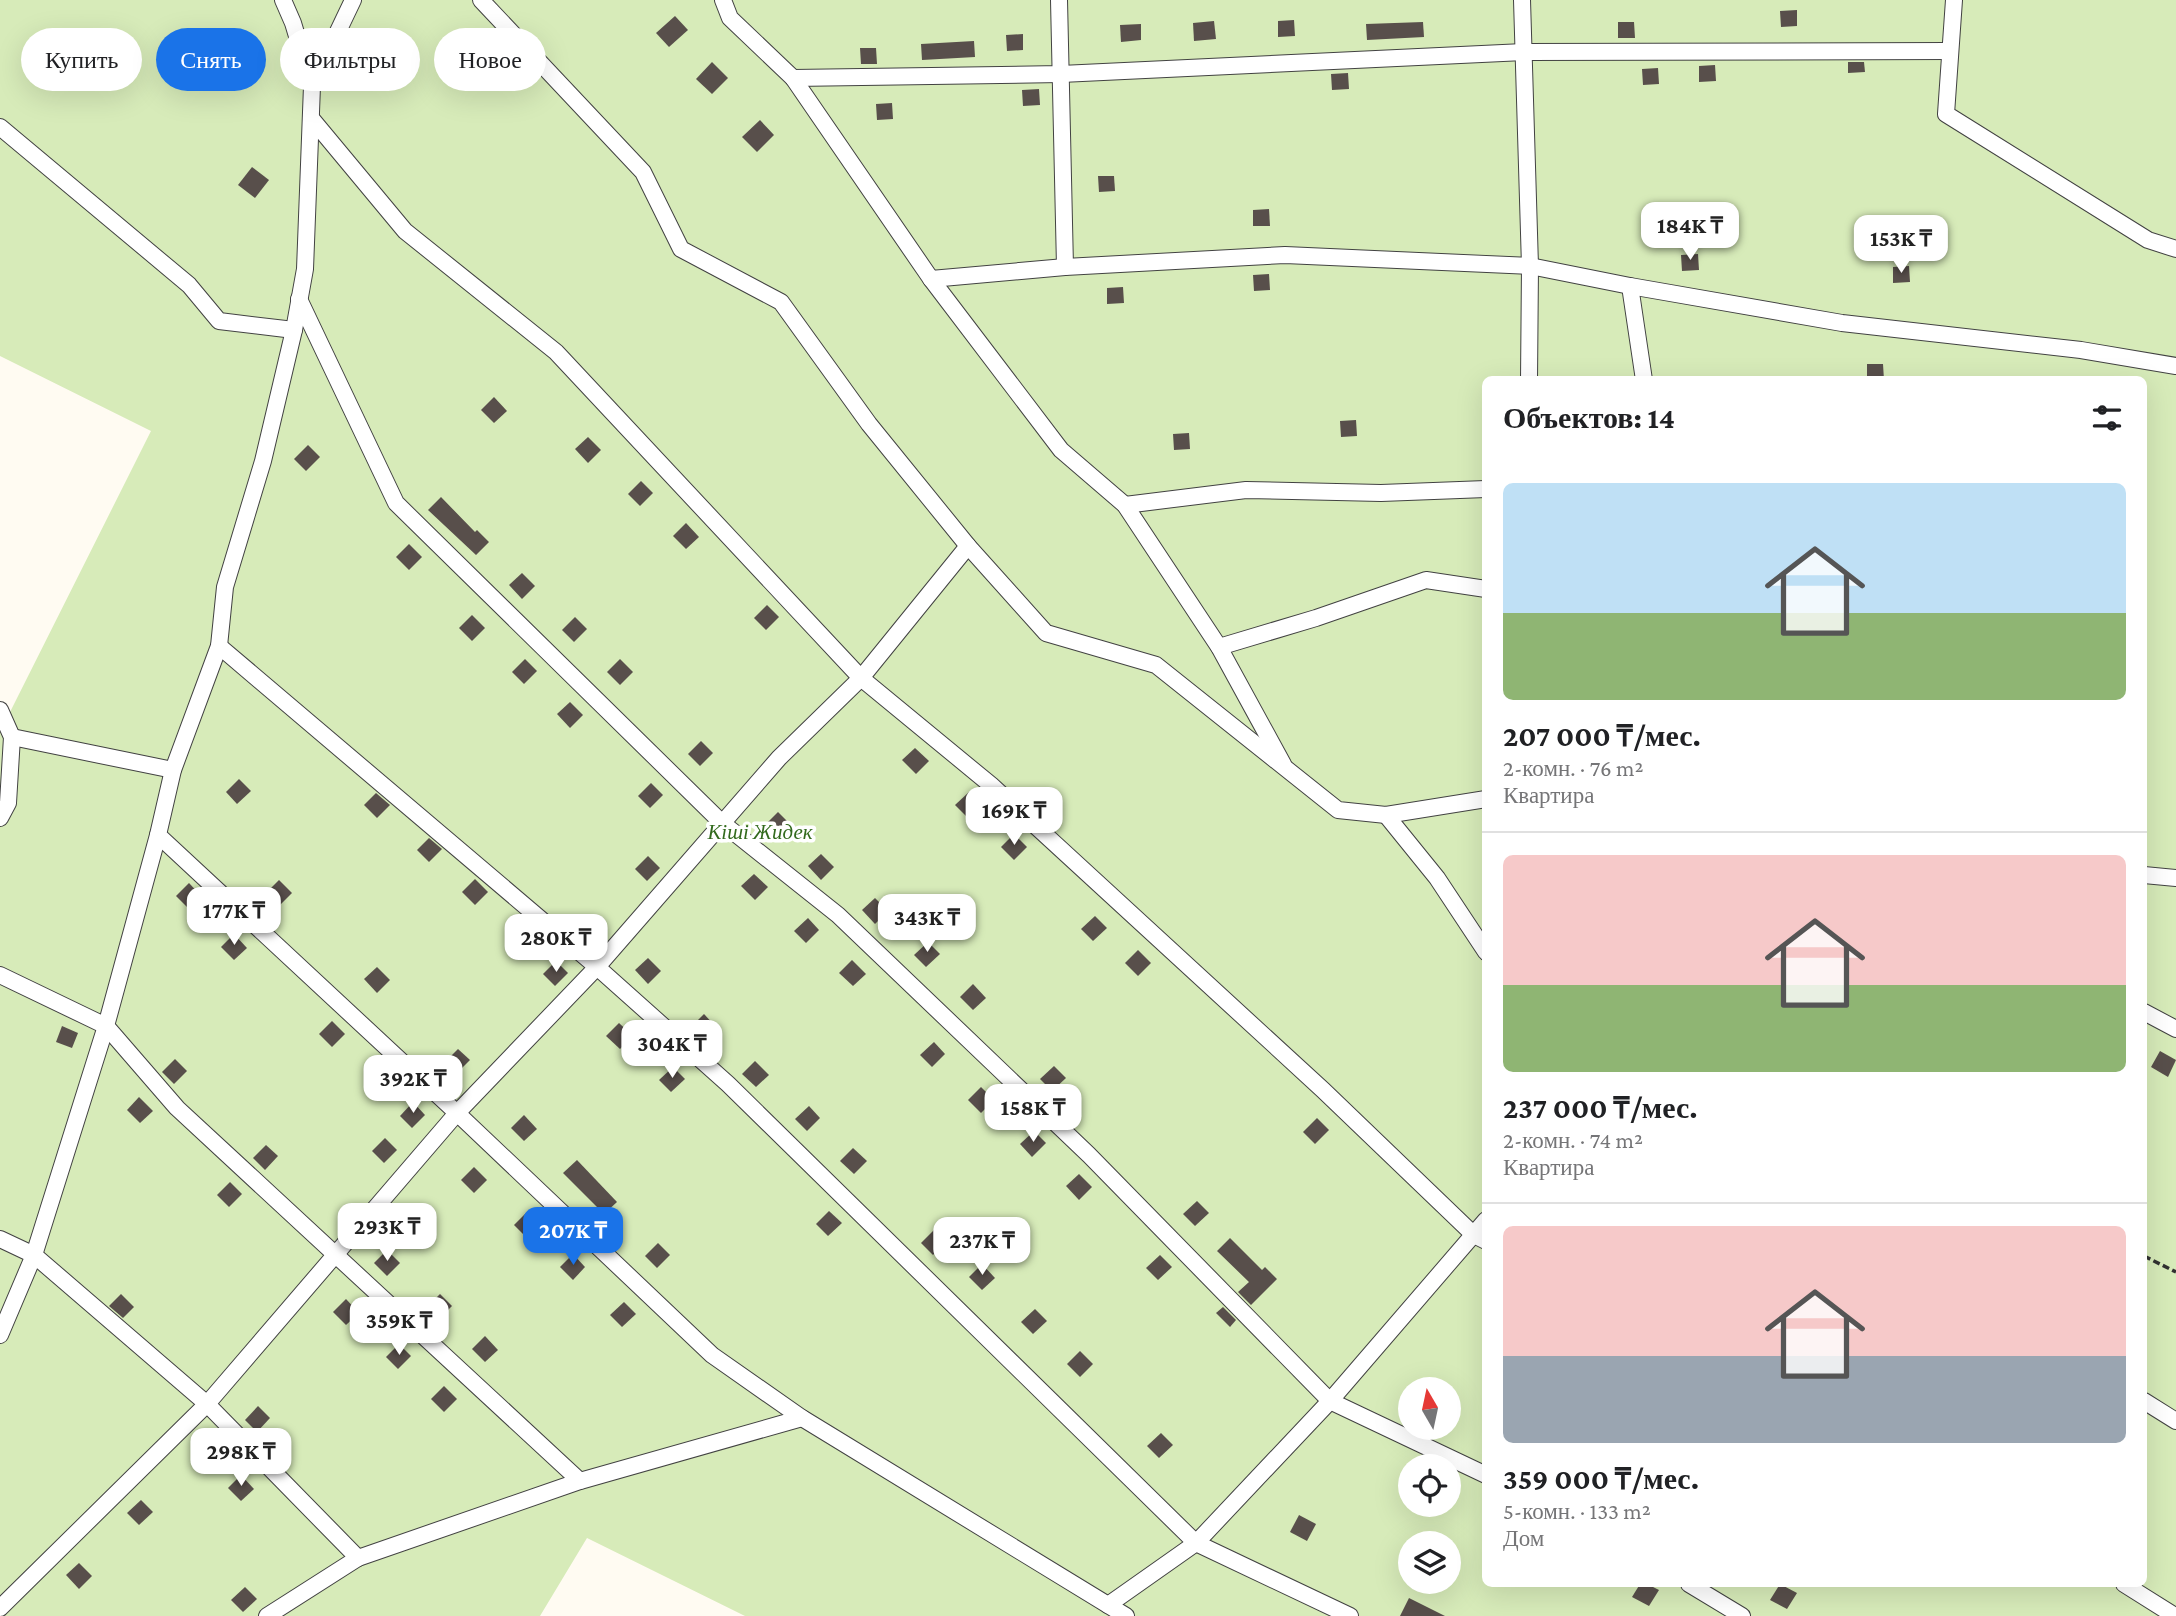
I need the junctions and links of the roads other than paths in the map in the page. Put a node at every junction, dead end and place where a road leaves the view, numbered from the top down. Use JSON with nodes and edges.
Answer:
{"nodes":[{"id":1,"x":283,"y":0,"type":"edge"},
{"id":2,"x":353,"y":0,"type":"edge"},
{"id":3,"x":481,"y":0,"type":"edge"},
{"id":4,"x":723,"y":0,"type":"edge"},
{"id":5,"x":1059,"y":0,"type":"edge"},
{"id":6,"x":1522,"y":0,"type":"edge"},
{"id":7,"x":1954,"y":0,"type":"edge"},
{"id":8,"x":295,"y":28,"type":"edge"},
{"id":9,"x":340,"y":28,"type":"edge"},
{"id":10,"x":1950,"y":51,"type":"junction"},
{"id":11,"x":1524,"y":52,"type":"junction"},
{"id":12,"x":1061,"y":74,"type":"junction"},
{"id":13,"x":793,"y":78,"type":"junction"},
{"id":14,"x":312,"y":91,"type":"edge"},
{"id":15,"x":311,"y":118,"type":"junction"},
{"id":16,"x":0,"y":127,"type":"edge"},
{"id":17,"x":2176,"y":249,"type":"edge"},
{"id":18,"x":1530,"y":266,"type":"junction"},
{"id":19,"x":1065,"y":267,"type":"junction"},
{"id":20,"x":931,"y":279,"type":"junction"},
{"id":21,"x":1630,"y":286,"type":"junction"},
{"id":22,"x":299,"y":299,"type":"junction"},
{"id":23,"x":294,"y":330,"type":"junction"},
{"id":24,"x":2176,"y":366,"type":"edge"},
{"id":25,"x":1529,"y":376,"type":"edge"},
{"id":26,"x":1643,"y":376,"type":"edge"},
{"id":27,"x":1482,"y":489,"type":"edge"},
{"id":28,"x":1125,"y":505,"type":"junction"},
{"id":29,"x":968,"y":546,"type":"junction"},
{"id":30,"x":1482,"y":588,"type":"edge"},
{"id":31,"x":219,"y":646,"type":"junction"},
{"id":32,"x":1219,"y":648,"type":"junction"},
{"id":33,"x":861,"y":678,"type":"junction"},
{"id":34,"x":0,"y":710,"type":"edge"},
{"id":35,"x":12,"y":737,"type":"junction"},
{"id":36,"x":173,"y":770,"type":"junction"},
{"id":37,"x":1287,"y":770,"type":"junction"},
{"id":38,"x":1482,"y":800,"type":"edge"},
{"id":39,"x":1386,"y":815,"type":"junction"},
{"id":40,"x":0,"y":818,"type":"edge"},
{"id":41,"x":721,"y":822,"type":"junction"},
{"id":42,"x":158,"y":835,"type":"junction"},
{"id":43,"x":2147,"y":875,"type":"edge"},
{"id":44,"x":2176,"y":878,"type":"edge"},
{"id":45,"x":1482,"y":946,"type":"edge"},
{"id":46,"x":597,"y":967,"type":"junction"},
{"id":47,"x":0,"y":975,"type":"edge"},
{"id":48,"x":2147,"y":1014,"type":"edge"},
{"id":49,"x":106,"y":1026,"type":"junction"},
{"id":50,"x":2176,"y":1029,"type":"edge"},
{"id":51,"x":457,"y":1113,"type":"junction"},
{"id":52,"x":1480,"y":1238,"type":"edge"},
{"id":53,"x":0,"y":1239,"type":"edge"},
{"id":54,"x":34,"y":1255,"type":"junction"},
{"id":55,"x":335,"y":1255,"type":"junction"},
{"id":56,"x":0,"y":1335,"type":"edge"},
{"id":57,"x":1329,"y":1401,"type":"junction"},
{"id":58,"x":2147,"y":1403,"type":"edge"},
{"id":59,"x":207,"y":1404,"type":"junction"},
{"id":60,"x":802,"y":1418,"type":"junction"},
{"id":61,"x":2176,"y":1421,"type":"edge"},
{"id":62,"x":1482,"y":1473,"type":"edge"},
{"id":63,"x":580,"y":1481,"type":"junction"},
{"id":64,"x":1196,"y":1543,"type":"junction"},
{"id":65,"x":358,"y":1558,"type":"junction"},
{"id":66,"x":1694,"y":1587,"type":"edge"},
{"id":67,"x":2129,"y":1587,"type":"edge"},
{"id":68,"x":1108,"y":1605,"type":"junction"},
{"id":69,"x":0,"y":1608,"type":"edge"},
{"id":70,"x":268,"y":1616,"type":"edge"},
{"id":71,"x":1126,"y":1616,"type":"edge"},
{"id":72,"x":1350,"y":1616,"type":"edge"},
{"id":73,"x":1742,"y":1616,"type":"edge"},
{"id":74,"x":2175,"y":1616,"type":"edge"}],
"edges":[{"from":1,"to":8,"type":"street"},
{"from":2,"to":9,"type":"street"},
{"from":3,"to":29,"type":"street"},
{"from":4,"to":13,"type":"street"},
{"from":5,"to":12,"type":"street"},
{"from":6,"to":11,"type":"street"},
{"from":7,"to":10,"type":"street"},
{"from":10,"to":11,"type":"street"},
{"from":10,"to":17,"type":"street"},
{"from":11,"to":12,"type":"street"},
{"from":11,"to":18,"type":"street"},
{"from":12,"to":13,"type":"street"},
{"from":12,"to":19,"type":"street"},
{"from":13,"to":20,"type":"street"},
{"from":14,"to":15,"type":"street"},
{"from":15,"to":22,"type":"street"},
{"from":15,"to":33,"type":"street"},
{"from":16,"to":23,"type":"street"},
{"from":18,"to":19,"type":"street"},
{"from":18,"to":21,"type":"street"},
{"from":18,"to":25,"type":"street"},
{"from":19,"to":20,"type":"street"},
{"from":20,"to":28,"type":"street"},
{"from":21,"to":24,"type":"street"},
{"from":21,"to":26,"type":"street"},
{"from":22,"to":23,"type":"street"},
{"from":22,"to":41,"type":"street"},
{"from":23,"to":31,"type":"street"},
{"from":27,"to":28,"type":"street"},
{"from":28,"to":32,"type":"street"},
{"from":29,"to":33,"type":"street"},
{"from":29,"to":37,"type":"street"},
{"from":30,"to":32,"type":"street"},
{"from":31,"to":36,"type":"street"},
{"from":31,"to":46,"type":"street"},
{"from":32,"to":37,"type":"street"},
{"from":33,"to":41,"type":"street"},
{"from":33,"to":52,"type":"street"},
{"from":34,"to":35,"type":"street"},
{"from":35,"to":36,"type":"street"},
{"from":35,"to":40,"type":"street"},
{"from":36,"to":42,"type":"street"},
{"from":37,"to":39,"type":"street"},
{"from":38,"to":39,"type":"street"},
{"from":39,"to":45,"type":"street"},
{"from":41,"to":46,"type":"street"},
{"from":41,"to":57,"type":"street"},
{"from":42,"to":49,"type":"street"},
{"from":42,"to":51,"type":"street"},
{"from":43,"to":44,"type":"street"},
{"from":46,"to":51,"type":"street"},
{"from":46,"to":64,"type":"street"},
{"from":47,"to":49,"type":"street"},
{"from":48,"to":50,"type":"street"},
{"from":49,"to":54,"type":"street"},
{"from":49,"to":55,"type":"street"},
{"from":51,"to":55,"type":"street"},
{"from":51,"to":60,"type":"street"},
{"from":52,"to":57,"type":"street"},
{"from":53,"to":54,"type":"street"},
{"from":54,"to":56,"type":"street"},
{"from":54,"to":59,"type":"street"},
{"from":55,"to":59,"type":"street"},
{"from":55,"to":63,"type":"street"},
{"from":57,"to":62,"type":"street"},
{"from":57,"to":64,"type":"street"},
{"from":58,"to":61,"type":"street"},
{"from":59,"to":65,"type":"street"},
{"from":59,"to":69,"type":"street"},
{"from":60,"to":63,"type":"street"},
{"from":60,"to":68,"type":"street"},
{"from":63,"to":65,"type":"street"},
{"from":64,"to":68,"type":"street"},
{"from":64,"to":72,"type":"street"},
{"from":65,"to":70,"type":"street"},
{"from":66,"to":73,"type":"street"},
{"from":67,"to":74,"type":"street"},
{"from":68,"to":71,"type":"street"}]}
